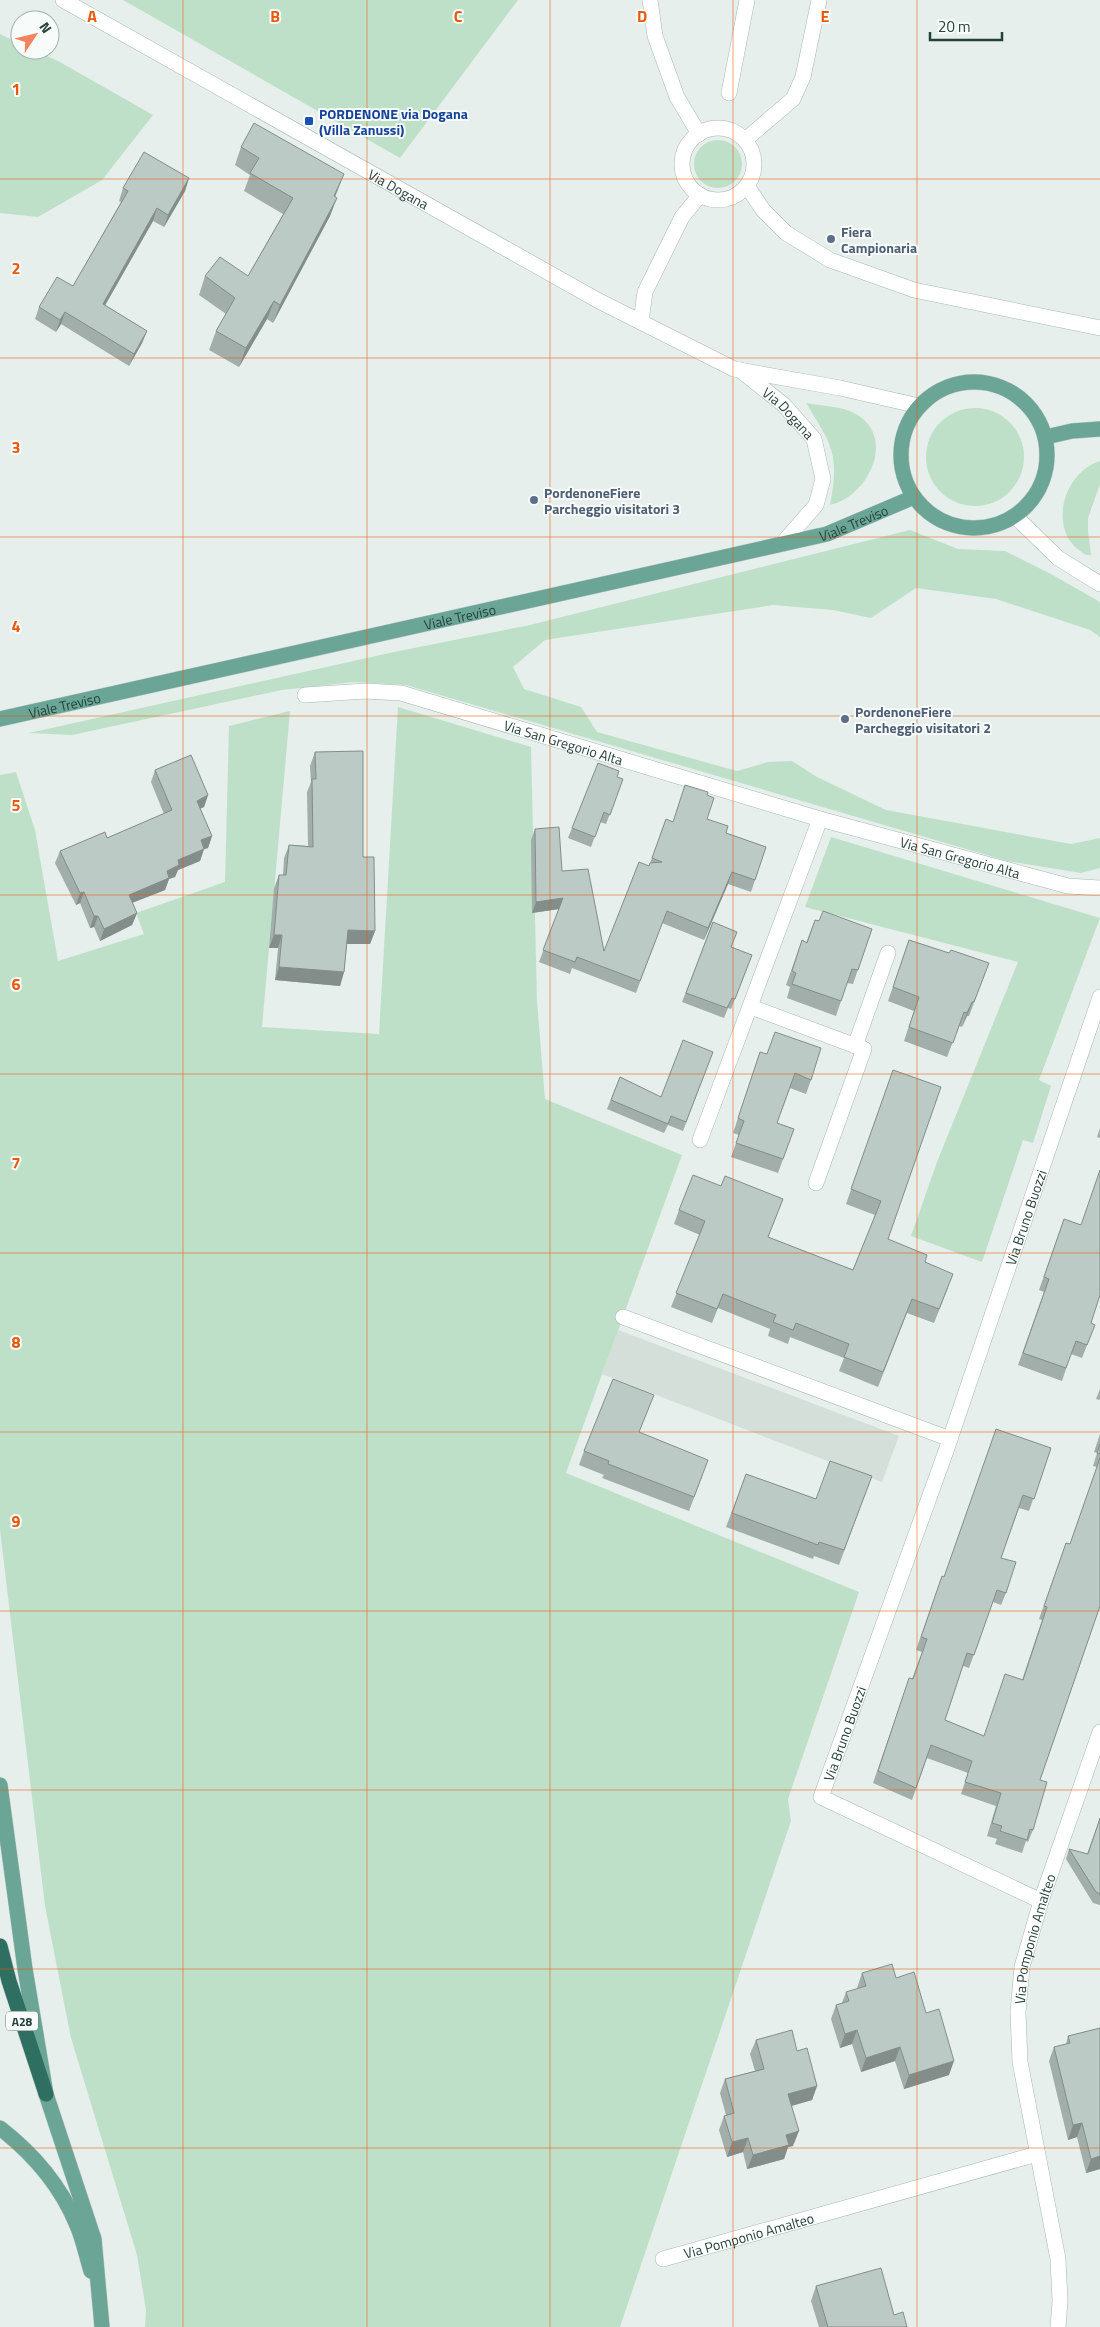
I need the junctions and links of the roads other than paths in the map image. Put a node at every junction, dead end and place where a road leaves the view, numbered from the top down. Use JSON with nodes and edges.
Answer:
{"nodes":[{"id":1,"x":63,"y":0,"type":"edge"},
{"id":2,"x":650,"y":0,"type":"edge"},
{"id":3,"x":747,"y":0,"type":"edge"},
{"id":4,"x":819,"y":0,"type":"edge"},
{"id":5,"x":729,"y":93,"type":"dead end"},
{"id":6,"x":699,"y":134,"type":"junction"},
{"id":7,"x":745,"y":140,"type":"junction"},
{"id":8,"x":747,"y":186,"type":"junction"},
{"id":9,"x":700,"y":195,"type":"junction"},
{"id":10,"x":641,"y":322,"type":"junction"},
{"id":11,"x":1100,"y":328,"type":"edge"},
{"id":12,"x":739,"y":370,"type":"junction"},
{"id":13,"x":919,"y":406,"type":"junction"},
{"id":14,"x":1100,"y":429,"type":"edge"},
{"id":15,"x":1046,"y":437,"type":"junction"},
{"id":16,"x":914,"y":498,"type":"junction"},
{"id":17,"x":1015,"y":516,"type":"junction"},
{"id":18,"x":782,"y":544,"type":"junction"},
{"id":19,"x":1100,"y":584,"type":"edge"},
{"id":20,"x":305,"y":694,"type":"dead end"},
{"id":21,"x":0,"y":719,"type":"edge"},
{"id":22,"x":820,"y":819,"type":"junction"},
{"id":23,"x":1100,"y":888,"type":"edge"},
{"id":24,"x":888,"y":953,"type":"dead end"},
{"id":25,"x":1100,"y":997,"type":"edge"},
{"id":26,"x":751,"y":1007,"type":"junction"},
{"id":27,"x":855,"y":1046,"type":"junction"},
{"id":28,"x":700,"y":1140,"type":"dead end"},
{"id":29,"x":816,"y":1182,"type":"dead end"},
{"id":30,"x":623,"y":1317,"type":"dead end"},
{"id":31,"x":950,"y":1439,"type":"junction"},
{"id":32,"x":1100,"y":1732,"type":"edge"},
{"id":33,"x":0,"y":1785,"type":"edge"},
{"id":34,"x":1041,"y":1901,"type":"junction"},
{"id":35,"x":0,"y":1946,"type":"edge"},
{"id":36,"x":46,"y":2094,"type":"junction"},
{"id":37,"x":0,"y":2128,"type":"edge"},
{"id":38,"x":1038,"y":2154,"type":"junction"},
{"id":39,"x":663,"y":2259,"type":"dead end"},
{"id":40,"x":100,"y":2301,"type":"junction"},
{"id":41,"x":102,"y":2327,"type":"edge"},
{"id":42,"x":1058,"y":2327,"type":"edge"}],
"edges":[{"from":1,"to":10,"type":"street","name":"Via Dogana"},
{"from":2,"to":6,"type":"street"},
{"from":3,"to":5,"type":"street"},
{"from":4,"to":7,"type":"street"},
{"from":6,"to":7,"type":"street"},
{"from":6,"to":9,"type":"street"},
{"from":7,"to":8,"type":"street"},
{"from":8,"to":9,"type":"street"},
{"from":8,"to":11,"type":"street"},
{"from":9,"to":10,"type":"street"},
{"from":10,"to":12,"type":"street","name":"Via Dogana"},
{"from":12,"to":13,"type":"street","name":"Via Dogana"},
{"from":12,"to":18,"type":"street","name":"Via Dogana"},
{"from":13,"to":15,"type":"main road"},
{"from":13,"to":16,"type":"main road"},
{"from":14,"to":15,"type":"main road"},
{"from":15,"to":17,"type":"main road"},
{"from":16,"to":17,"type":"main road"},
{"from":16,"to":18,"type":"main road","name":"Viale Treviso"},
{"from":17,"to":19,"type":"street"},
{"from":18,"to":21,"type":"main road","name":"Viale Treviso"},
{"from":20,"to":22,"type":"street","name":"Via San Gregorio Alta"},
{"from":22,"to":23,"type":"street","name":"Via San Gregorio Alta"},
{"from":22,"to":26,"type":"street"},
{"from":24,"to":27,"type":"street"},
{"from":25,"to":31,"type":"street","name":"Via Bruno Buozzi"},
{"from":26,"to":27,"type":"street"},
{"from":26,"to":28,"type":"street"},
{"from":27,"to":29,"type":"street"},
{"from":30,"to":31,"type":"street"},
{"from":31,"to":34,"type":"street","name":"Via Bruno Buozzi"},
{"from":32,"to":34,"type":"street","name":"Via Pomponio Amalteo"},
{"from":33,"to":36,"type":"main road"},
{"from":34,"to":38,"type":"street","name":"Via Pomponio Amalteo"},
{"from":35,"to":36,"type":"highway","number":"A28"},
{"from":36,"to":40,"type":"main road"},
{"from":37,"to":40,"type":"main road"},
{"from":38,"to":39,"type":"street","name":"Via Pomponio Amalteo"},
{"from":38,"to":42,"type":"street","name":"Via Pomponio Amalteo"},
{"from":40,"to":41,"type":"main road"}]}
